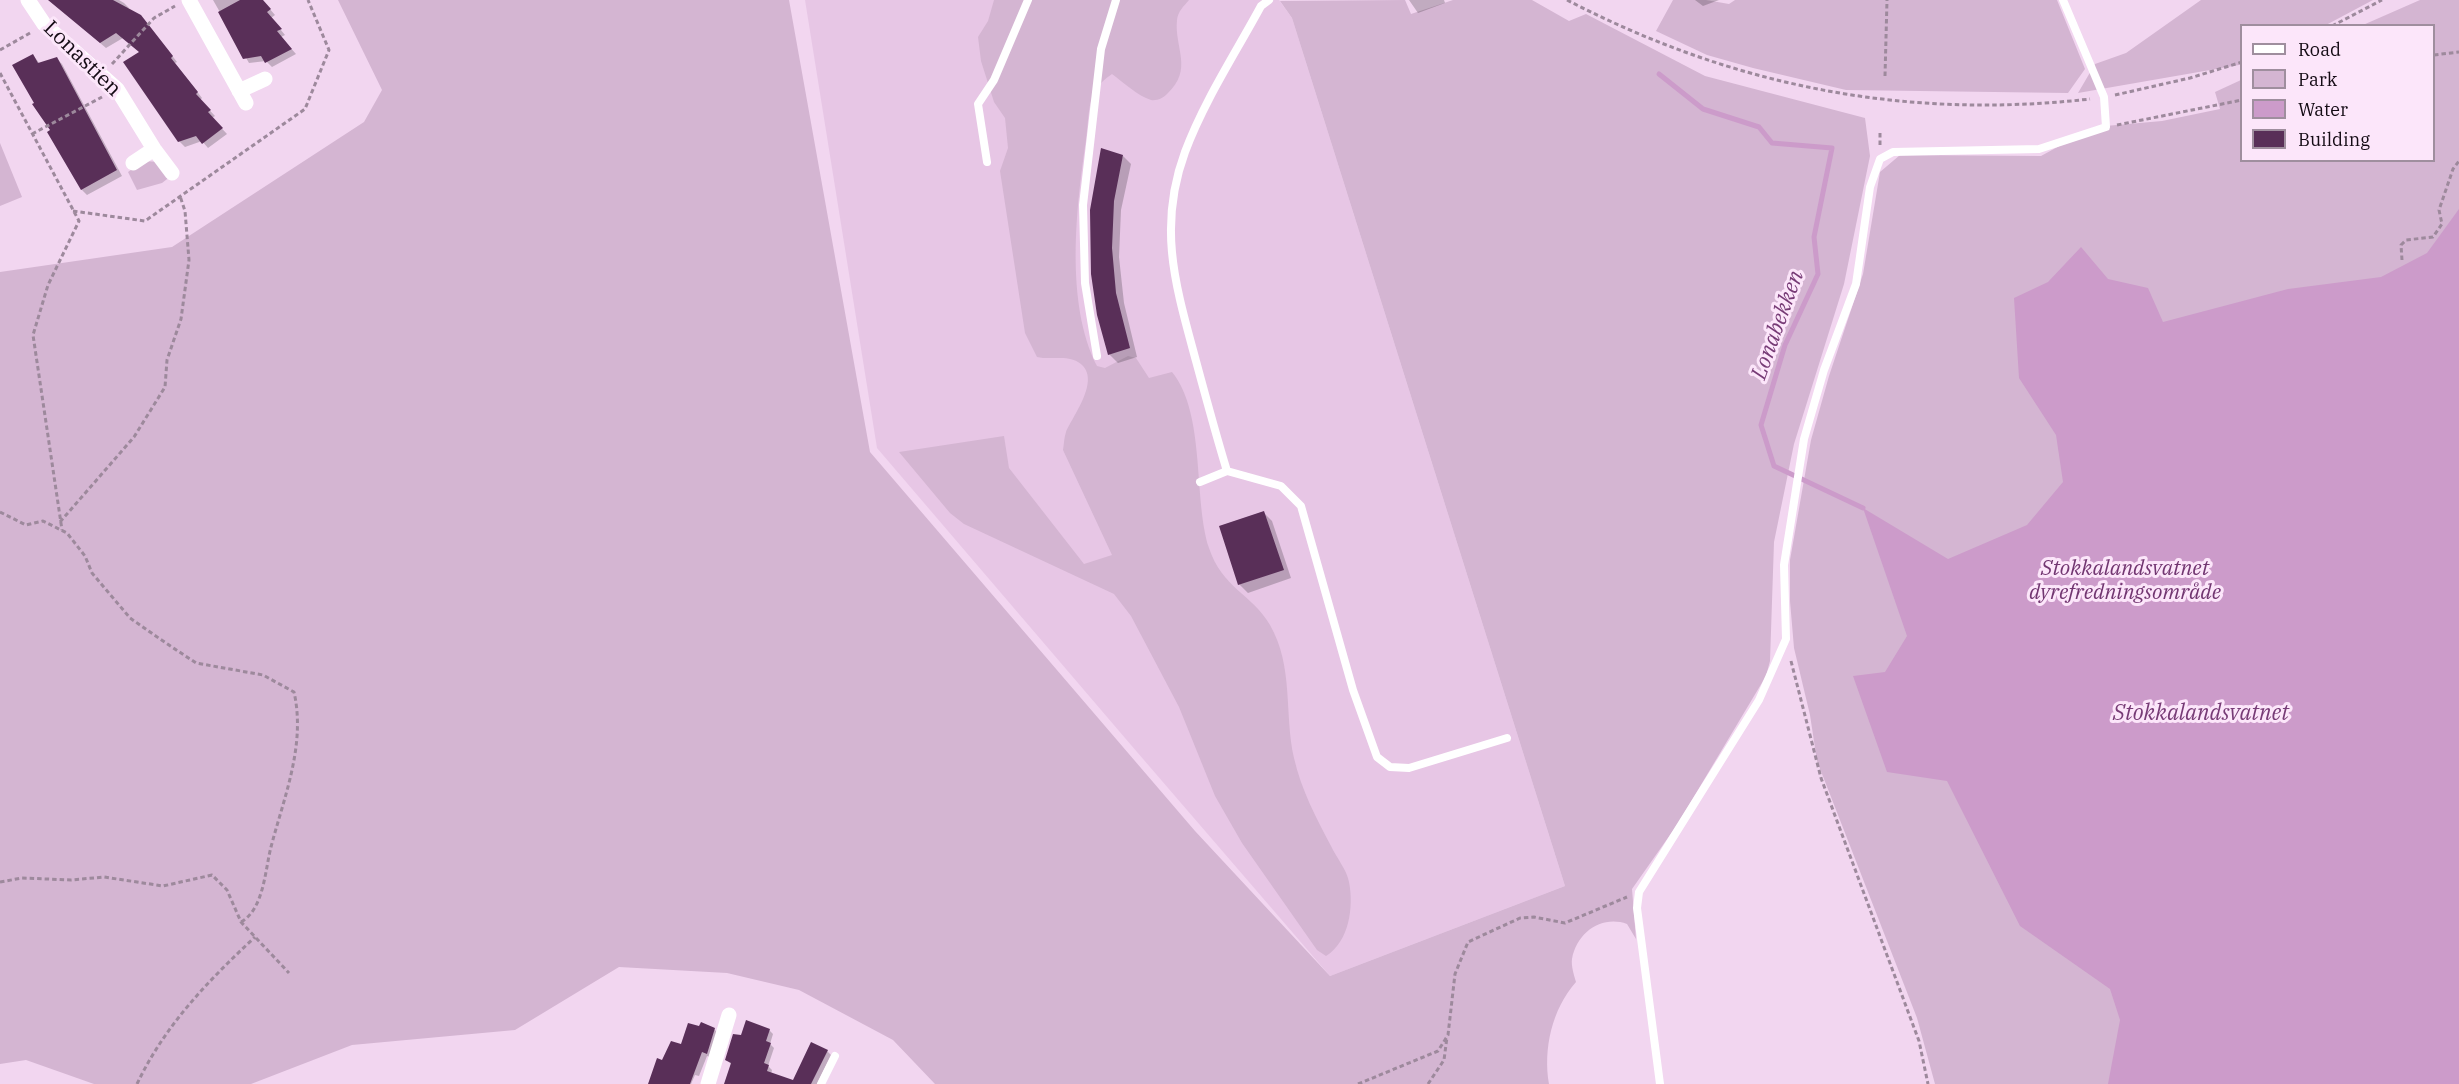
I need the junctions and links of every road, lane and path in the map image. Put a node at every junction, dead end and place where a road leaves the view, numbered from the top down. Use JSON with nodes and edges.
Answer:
{"nodes":[{"id":1,"x":28,"y":0,"type":"edge"},
{"id":2,"x":308,"y":0,"type":"edge"},
{"id":3,"x":1028,"y":0,"type":"edge"},
{"id":4,"x":1116,"y":0,"type":"edge"},
{"id":5,"x":1269,"y":0,"type":"edge"},
{"id":6,"x":1567,"y":0,"type":"edge"},
{"id":7,"x":1887,"y":0,"type":"edge"},
{"id":8,"x":2063,"y":0,"type":"edge"},
{"id":9,"x":2382,"y":0,"type":"edge"},
{"id":10,"x":184,"y":2,"type":"edge"},
{"id":11,"x":44,"y":24,"type":"junction"},
{"id":12,"x":2336,"y":24,"type":"edge"},
{"id":13,"x":0,"y":50,"type":"edge"},
{"id":14,"x":125,"y":50,"type":"dead end"},
{"id":15,"x":2459,"y":52,"type":"edge"},
{"id":16,"x":2435,"y":56,"type":"edge"},
{"id":17,"x":2240,"y":62,"type":"edge"},
{"id":18,"x":0,"y":73,"type":"edge"},
{"id":19,"x":1886,"y":76,"type":"dead end"},
{"id":20,"x":265,"y":79,"type":"dead end"},
{"id":21,"x":117,"y":89,"type":"junction"},
{"id":22,"x":2104,"y":97,"type":"junction"},
{"id":23,"x":2240,"y":100,"type":"edge"},
{"id":24,"x":2106,"y":127,"type":"junction"},
{"id":25,"x":32,"y":134,"type":"junction"},
{"id":26,"x":154,"y":149,"type":"junction"},
{"id":27,"x":2459,"y":161,"type":"edge"},
{"id":28,"x":987,"y":162,"type":"dead end"},
{"id":29,"x":133,"y":163,"type":"dead end"},
{"id":30,"x":172,"y":173,"type":"dead end"},
{"id":31,"x":180,"y":196,"type":"junction"},
{"id":32,"x":73,"y":211,"type":"junction"},
{"id":33,"x":2402,"y":260,"type":"dead end"},
{"id":34,"x":1097,"y":356,"type":"dead end"},
{"id":35,"x":1227,"y":471,"type":"junction"},
{"id":36,"x":1200,"y":482,"type":"dead end"},
{"id":37,"x":0,"y":512,"type":"edge"},
{"id":38,"x":60,"y":522,"type":"junction"},
{"id":39,"x":62,"y":530,"type":"dead end"},
{"id":40,"x":1786,"y":639,"type":"junction"},
{"id":41,"x":1507,"y":738,"type":"dead end"},
{"id":42,"x":0,"y":882,"type":"edge"},
{"id":43,"x":1639,"y":892,"type":"junction"},
{"id":44,"x":241,"y":922,"type":"junction"},
{"id":45,"x":255,"y":937,"type":"junction"},
{"id":46,"x":289,"y":973,"type":"dead end"},
{"id":47,"x":729,"y":1015,"type":"dead end"},
{"id":48,"x":1448,"y":1035,"type":"junction"},
{"id":49,"x":835,"y":1056,"type":"dead end"},
{"id":50,"x":137,"y":1084,"type":"edge"},
{"id":51,"x":708,"y":1084,"type":"edge"},
{"id":52,"x":821,"y":1084,"type":"edge"},
{"id":53,"x":1358,"y":1084,"type":"edge"},
{"id":54,"x":1428,"y":1084,"type":"edge"},
{"id":55,"x":1660,"y":1084,"type":"edge"},
{"id":56,"x":1928,"y":1084,"type":"edge"}],
"edges":[{"from":1,"to":11,"type":"street","name":"Lonastien"},
{"from":2,"to":31,"type":"path"},
{"from":3,"to":28,"type":"lane"},
{"from":4,"to":34,"type":"lane"},
{"from":5,"to":35,"type":"lane"},
{"from":6,"to":22,"type":"path"},
{"from":7,"to":19,"type":"path"},
{"from":8,"to":22,"type":"lane"},
{"from":9,"to":12,"type":"path"},
{"from":10,"to":14,"type":"path"},
{"from":10,"to":20,"type":"street"},
{"from":11,"to":13,"type":"path"},
{"from":11,"to":21,"type":"street","name":"Lonastien"},
{"from":15,"to":16,"type":"path"},
{"from":17,"to":22,"type":"path"},
{"from":18,"to":25,"type":"path"},
{"from":21,"to":25,"type":"path"},
{"from":21,"to":26,"type":"street","name":"Lonastien"},
{"from":22,"to":24,"type":"lane"},
{"from":23,"to":24,"type":"path"},
{"from":24,"to":40,"type":"lane"},
{"from":25,"to":32,"type":"path"},
{"from":26,"to":29,"type":"street"},
{"from":26,"to":30,"type":"street","name":"Lonastien"},
{"from":27,"to":33,"type":"path"},
{"from":31,"to":32,"type":"path"},
{"from":31,"to":38,"type":"path"},
{"from":32,"to":38,"type":"path"},
{"from":35,"to":36,"type":"lane"},
{"from":35,"to":41,"type":"lane"},
{"from":37,"to":44,"type":"path"},
{"from":38,"to":39,"type":"path"},
{"from":40,"to":43,"type":"lane"},
{"from":40,"to":56,"type":"path"},
{"from":42,"to":44,"type":"path"},
{"from":43,"to":48,"type":"path"},
{"from":43,"to":55,"type":"lane"},
{"from":44,"to":45,"type":"path"},
{"from":45,"to":46,"type":"path"},
{"from":45,"to":50,"type":"path"},
{"from":47,"to":51,"type":"street"},
{"from":48,"to":53,"type":"path"},
{"from":48,"to":54,"type":"path"},
{"from":49,"to":52,"type":"lane"}]}
